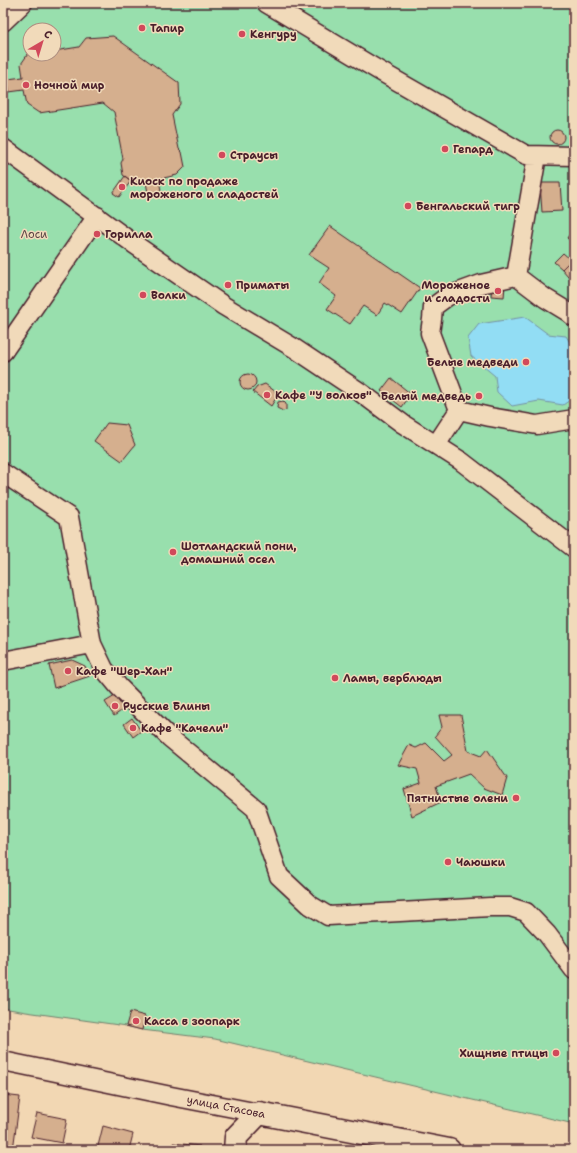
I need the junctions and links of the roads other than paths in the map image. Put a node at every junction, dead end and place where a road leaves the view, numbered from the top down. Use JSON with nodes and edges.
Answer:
{"nodes":[{"id":1,"x":23,"y":3,"type":"edge"},
{"id":2,"x":266,"y":3,"type":"edge"},
{"id":3,"x":3,"y":22,"type":"edge"},
{"id":4,"x":3,"y":148,"type":"edge"},
{"id":5,"x":537,"y":156,"type":"junction"},
{"id":6,"x":574,"y":156,"type":"edge"},
{"id":7,"x":97,"y":216,"type":"junction"},
{"id":8,"x":516,"y":276,"type":"junction"},
{"id":9,"x":574,"y":317,"type":"edge"},
{"id":10,"x":3,"y":352,"type":"edge"},
{"id":11,"x":459,"y":410,"type":"junction"},
{"id":12,"x":574,"y":419,"type":"edge"},
{"id":13,"x":436,"y":445,"type":"junction"},
{"id":14,"x":3,"y":473,"type":"edge"},
{"id":15,"x":574,"y":548,"type":"edge"},
{"id":16,"x":92,"y":644,"type":"junction"},
{"id":17,"x":3,"y":661,"type":"edge"},
{"id":18,"x":574,"y":970,"type":"edge"},
{"id":19,"x":3,"y":1061,"type":"edge"},
{"id":20,"x":259,"y":1113,"type":"junction"},
{"id":21,"x":235,"y":1150,"type":"edge"},
{"id":22,"x":449,"y":1150,"type":"edge"}],
"edges":[{"from":1,"to":3,"type":"street"},
{"from":2,"to":5,"type":"street"},
{"from":4,"to":7,"type":"street"},
{"from":5,"to":6,"type":"street"},
{"from":5,"to":8,"type":"street"},
{"from":7,"to":10,"type":"street"},
{"from":7,"to":13,"type":"street"},
{"from":8,"to":9,"type":"street"},
{"from":8,"to":11,"type":"street"},
{"from":11,"to":12,"type":"street"},
{"from":11,"to":13,"type":"street"},
{"from":13,"to":15,"type":"street"},
{"from":14,"to":16,"type":"street"},
{"from":16,"to":17,"type":"street"},
{"from":16,"to":18,"type":"street"},
{"from":19,"to":20,"type":"street","name":"улица Стасова"},
{"from":20,"to":21,"type":"street"},
{"from":20,"to":22,"type":"street","name":"улица Стасова"}]}
